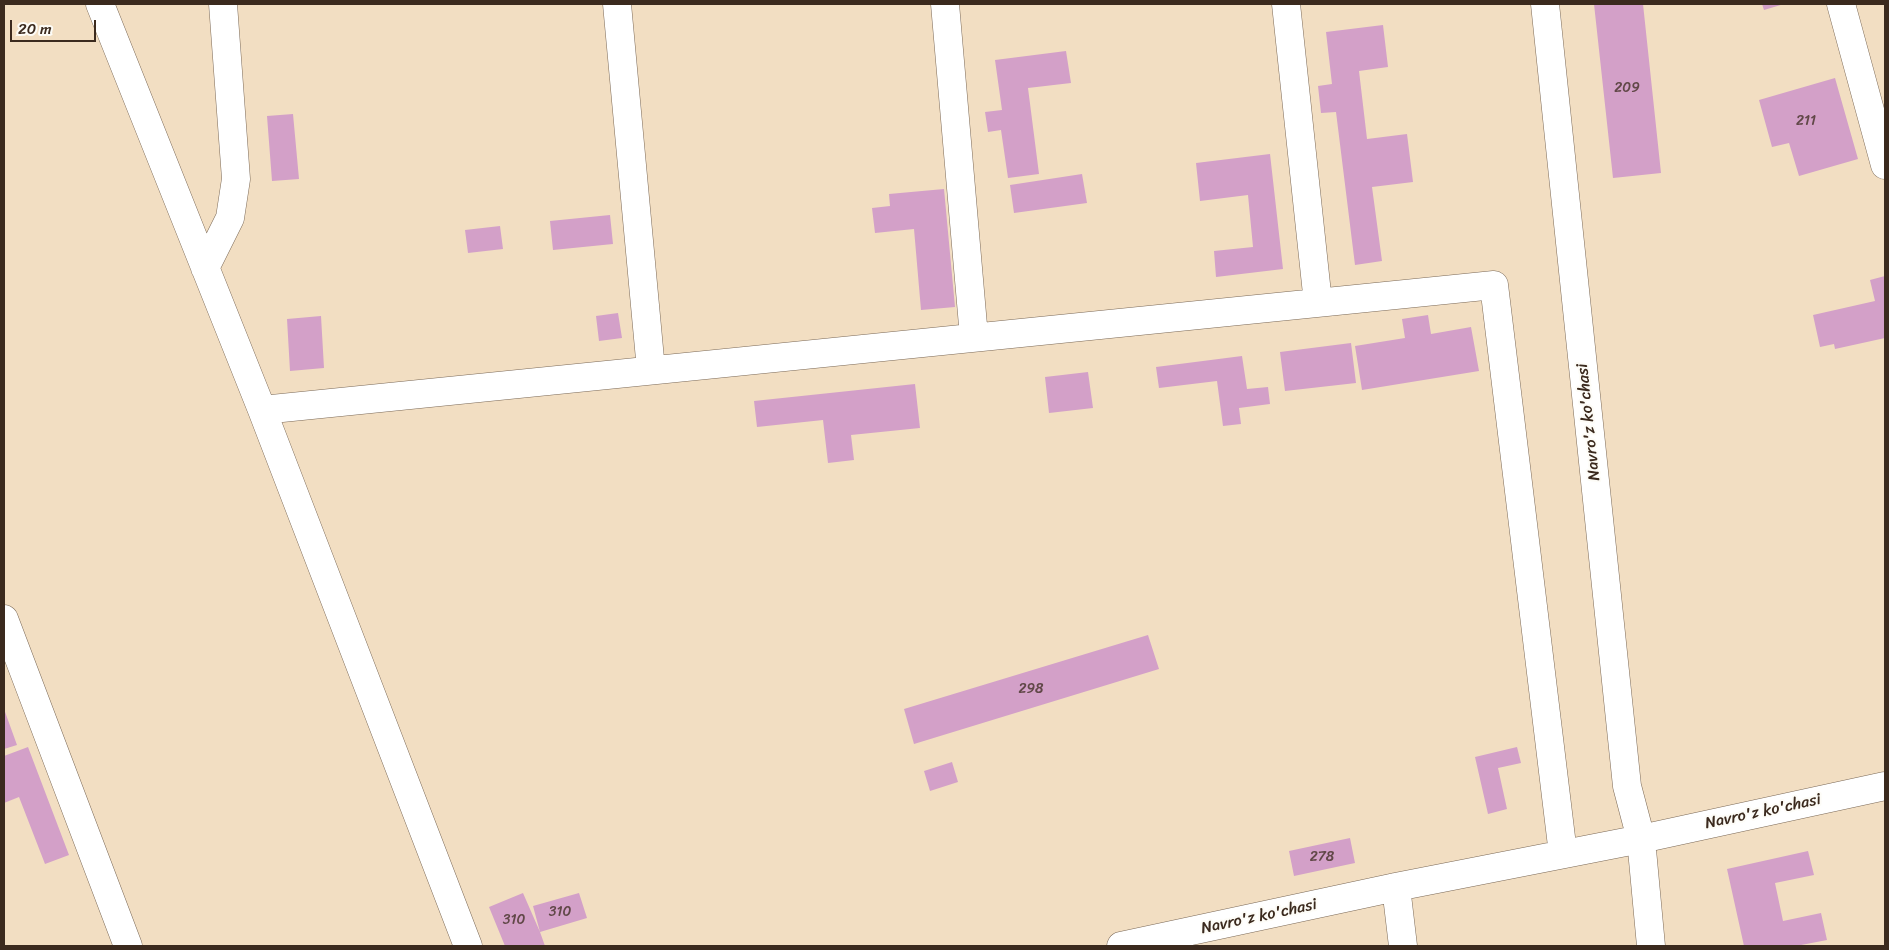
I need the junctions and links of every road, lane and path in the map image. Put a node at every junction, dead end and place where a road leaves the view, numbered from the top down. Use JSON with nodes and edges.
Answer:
{"nodes":[{"id":1,"x":100,"y":4,"type":"edge"},
{"id":2,"x":223,"y":4,"type":"edge"},
{"id":3,"x":617,"y":4,"type":"edge"},
{"id":4,"x":945,"y":4,"type":"edge"},
{"id":5,"x":1286,"y":4,"type":"edge"},
{"id":6,"x":1545,"y":4,"type":"edge"},
{"id":7,"x":1841,"y":4,"type":"edge"},
{"id":8,"x":1885,"y":165,"type":"edge"},
{"id":9,"x":206,"y":268,"type":"junction"},
{"id":10,"x":1318,"y":303,"type":"junction"},
{"id":11,"x":974,"y":337,"type":"junction"},
{"id":12,"x":651,"y":370,"type":"junction"},
{"id":13,"x":262,"y":410,"type":"junction"},
{"id":14,"x":4,"y":620,"type":"edge"},
{"id":15,"x":1885,"y":786,"type":"edge"},
{"id":16,"x":1641,"y":839,"type":"junction"},
{"id":17,"x":1563,"y":854,"type":"junction"},
{"id":18,"x":1396,"y":887,"type":"junction"},
{"id":19,"x":128,"y":946,"type":"edge"},
{"id":20,"x":468,"y":946,"type":"edge"},
{"id":21,"x":1121,"y":946,"type":"edge"},
{"id":22,"x":1403,"y":946,"type":"edge"},
{"id":23,"x":1651,"y":946,"type":"edge"}],
"edges":[{"from":1,"to":9,"type":"street"},
{"from":2,"to":9,"type":"street"},
{"from":3,"to":12,"type":"street"},
{"from":4,"to":11,"type":"street"},
{"from":5,"to":10,"type":"street"},
{"from":6,"to":16,"type":"street","name":"Navro'z ko'chasi"},
{"from":7,"to":8,"type":"street"},
{"from":9,"to":13,"type":"street"},
{"from":10,"to":11,"type":"street"},
{"from":10,"to":17,"type":"street"},
{"from":11,"to":12,"type":"street"},
{"from":12,"to":13,"type":"street"},
{"from":13,"to":20,"type":"street"},
{"from":14,"to":19,"type":"street"},
{"from":15,"to":16,"type":"street","name":"Navro'z ko'chasi"},
{"from":16,"to":17,"type":"street","name":"Navro'z ko'chasi"},
{"from":16,"to":23,"type":"street","name":"Navro'z ko'chasi"},
{"from":17,"to":18,"type":"street","name":"Navro'z ko'chasi"},
{"from":18,"to":21,"type":"street","name":"Navro'z ko'chasi"},
{"from":18,"to":22,"type":"street"}]}
